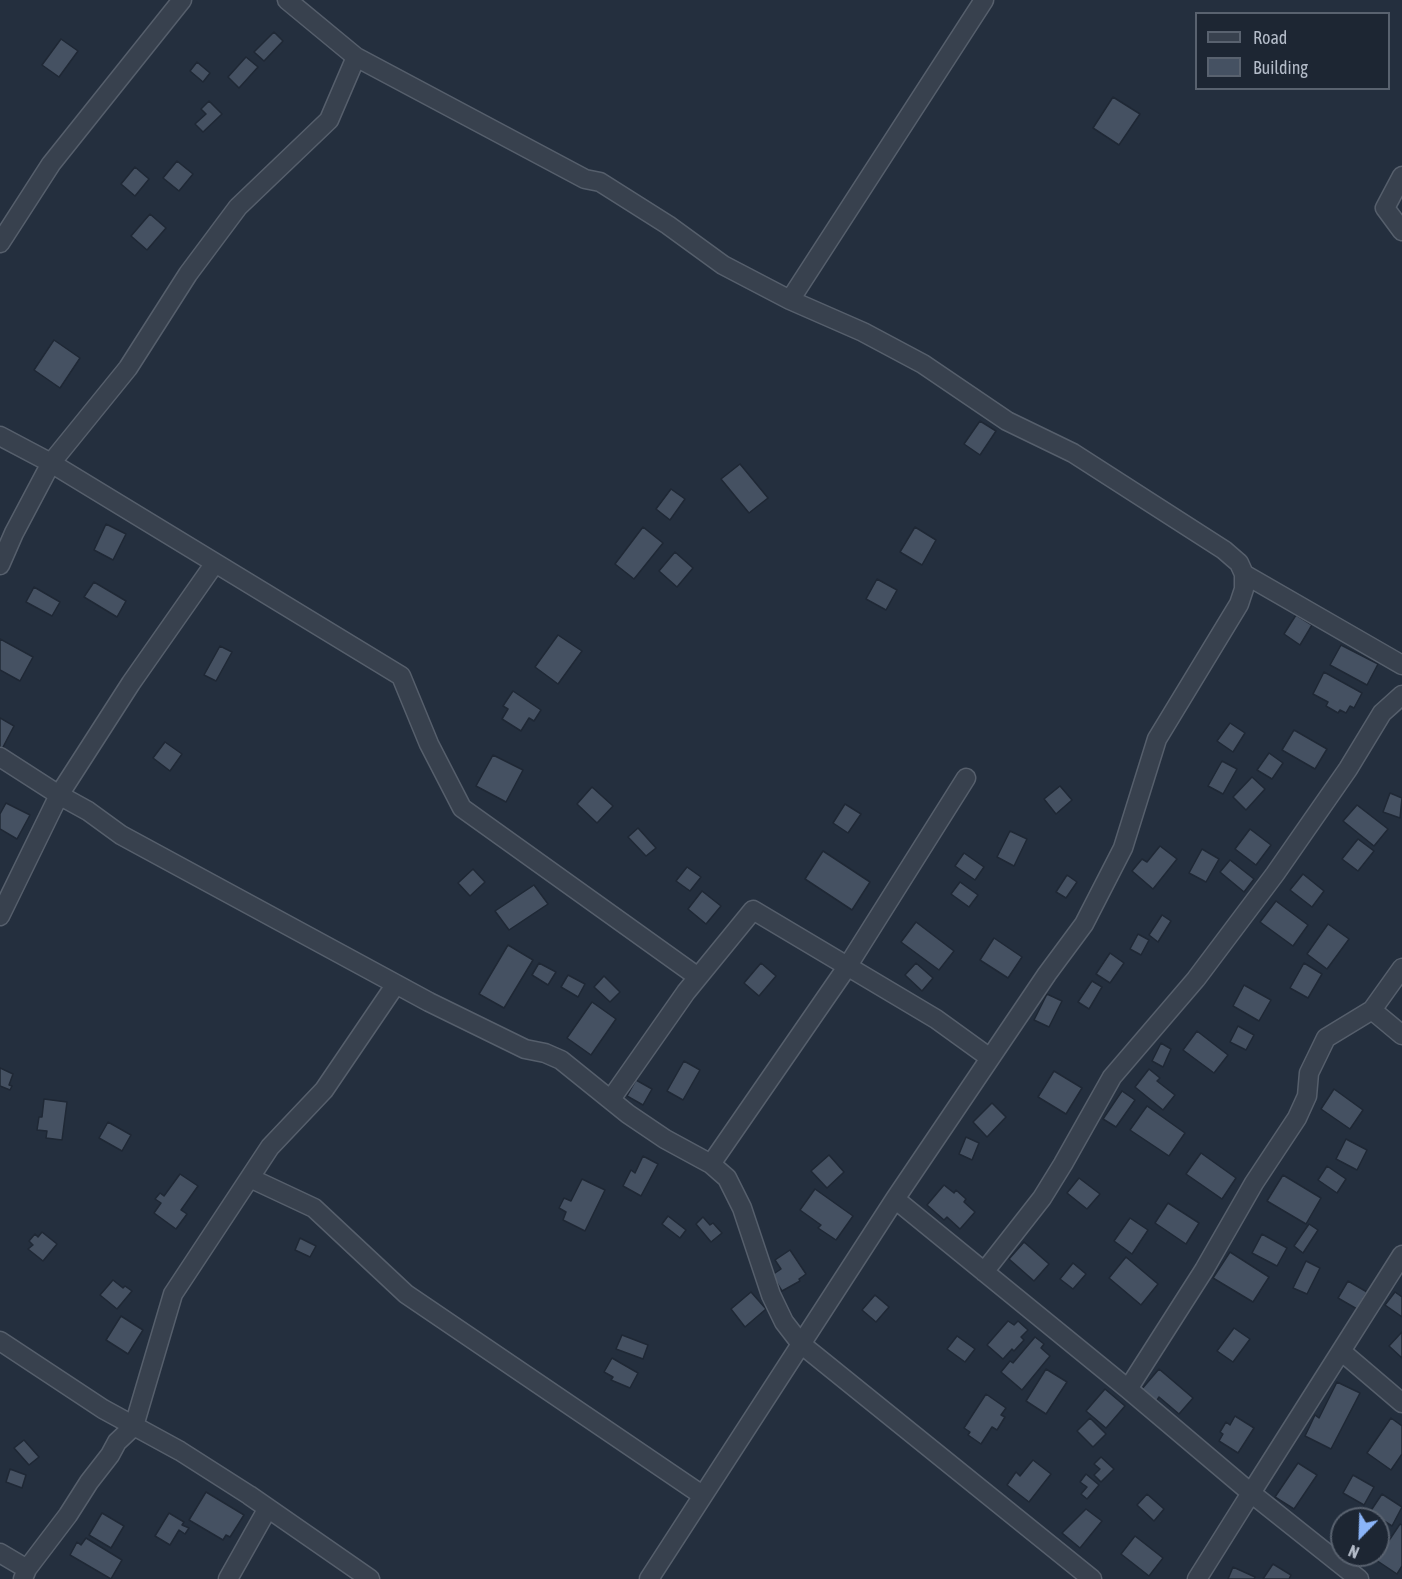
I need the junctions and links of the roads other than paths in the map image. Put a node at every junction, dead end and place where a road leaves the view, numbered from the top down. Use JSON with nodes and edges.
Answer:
{"nodes":[{"id":1,"x":182,"y":0,"type":"edge"},
{"id":2,"x":287,"y":0,"type":"edge"},
{"id":3,"x":984,"y":0,"type":"edge"},
{"id":4,"x":356,"y":57,"type":"junction"},
{"id":5,"x":1402,"y":176,"type":"edge"},
{"id":6,"x":1402,"y":231,"type":"edge"},
{"id":7,"x":0,"y":243,"type":"edge"},
{"id":8,"x":790,"y":300,"type":"junction"},
{"id":9,"x":0,"y":436,"type":"edge"},
{"id":10,"x":51,"y":463,"type":"junction"},
{"id":11,"x":215,"y":563,"type":"junction"},
{"id":12,"x":0,"y":565,"type":"edge"},
{"id":13,"x":1244,"y":574,"type":"junction"},
{"id":14,"x":1402,"y":665,"type":"edge"},
{"id":15,"x":1402,"y":695,"type":"edge"},
{"id":16,"x":0,"y":757,"type":"edge"},
{"id":17,"x":966,"y":778,"type":"dead end"},
{"id":18,"x":59,"y":795,"type":"junction"},
{"id":19,"x":0,"y":916,"type":"edge"},
{"id":20,"x":847,"y":967,"type":"junction"},
{"id":21,"x":1402,"y":968,"type":"edge"},
{"id":22,"x":698,"y":977,"type":"junction"},
{"id":23,"x":396,"y":984,"type":"junction"},
{"id":24,"x":1372,"y":1010,"type":"junction"},
{"id":25,"x":1402,"y":1035,"type":"edge"},
{"id":26,"x":990,"y":1058,"type":"junction"},
{"id":27,"x":611,"y":1099,"type":"junction"},
{"id":28,"x":711,"y":1164,"type":"junction"},
{"id":29,"x":250,"y":1178,"type":"junction"},
{"id":30,"x":895,"y":1198,"type":"junction"},
{"id":31,"x":1402,"y":1255,"type":"edge"},
{"id":32,"x":984,"y":1272,"type":"junction"},
{"id":33,"x":0,"y":1341,"type":"edge"},
{"id":34,"x":801,"y":1344,"type":"junction"},
{"id":35,"x":1341,"y":1351,"type":"junction"},
{"id":36,"x":1128,"y":1389,"type":"junction"},
{"id":37,"x":1402,"y":1403,"type":"edge"},
{"id":38,"x":134,"y":1426,"type":"junction"},
{"id":39,"x":1251,"y":1493,"type":"junction"},
{"id":40,"x":702,"y":1495,"type":"junction"},
{"id":41,"x":268,"y":1508,"type":"junction"},
{"id":42,"x":0,"y":1552,"type":"edge"},
{"id":43,"x":25,"y":1574,"type":"edge"},
{"id":44,"x":228,"y":1579,"type":"edge"},
{"id":45,"x":370,"y":1579,"type":"edge"},
{"id":46,"x":649,"y":1579,"type":"edge"},
{"id":47,"x":1092,"y":1579,"type":"edge"},
{"id":48,"x":1197,"y":1579,"type":"edge"},
{"id":49,"x":1359,"y":1579,"type":"edge"}],
"edges":[{"from":1,"to":7,"type":"street"},
{"from":2,"to":4,"type":"street"},
{"from":3,"to":8,"type":"street"},
{"from":4,"to":8,"type":"street"},
{"from":4,"to":10,"type":"street"},
{"from":5,"to":6,"type":"street"},
{"from":8,"to":13,"type":"street"},
{"from":9,"to":10,"type":"street"},
{"from":10,"to":11,"type":"street"},
{"from":10,"to":12,"type":"street"},
{"from":11,"to":18,"type":"street"},
{"from":11,"to":22,"type":"street"},
{"from":13,"to":14,"type":"street"},
{"from":13,"to":26,"type":"street"},
{"from":15,"to":32,"type":"street"},
{"from":16,"to":18,"type":"street"},
{"from":17,"to":20,"type":"street"},
{"from":18,"to":19,"type":"street"},
{"from":18,"to":23,"type":"street"},
{"from":20,"to":22,"type":"street"},
{"from":20,"to":26,"type":"street"},
{"from":20,"to":28,"type":"street"},
{"from":21,"to":24,"type":"street"},
{"from":22,"to":27,"type":"street"},
{"from":23,"to":27,"type":"street"},
{"from":23,"to":29,"type":"street"},
{"from":24,"to":25,"type":"street"},
{"from":24,"to":36,"type":"street"},
{"from":26,"to":30,"type":"street"},
{"from":27,"to":28,"type":"street"},
{"from":28,"to":34,"type":"street"},
{"from":29,"to":38,"type":"street"},
{"from":29,"to":40,"type":"street"},
{"from":30,"to":32,"type":"street"},
{"from":30,"to":34,"type":"street"},
{"from":31,"to":35,"type":"street"},
{"from":32,"to":36,"type":"street"},
{"from":33,"to":38,"type":"street"},
{"from":34,"to":40,"type":"street"},
{"from":34,"to":47,"type":"street"},
{"from":35,"to":37,"type":"street"},
{"from":35,"to":39,"type":"street"},
{"from":36,"to":39,"type":"street"},
{"from":38,"to":41,"type":"street"},
{"from":38,"to":43,"type":"street"},
{"from":39,"to":48,"type":"street"},
{"from":39,"to":49,"type":"street"},
{"from":40,"to":46,"type":"street"},
{"from":41,"to":44,"type":"street"},
{"from":41,"to":45,"type":"street"},
{"from":42,"to":43,"type":"street"}]}
